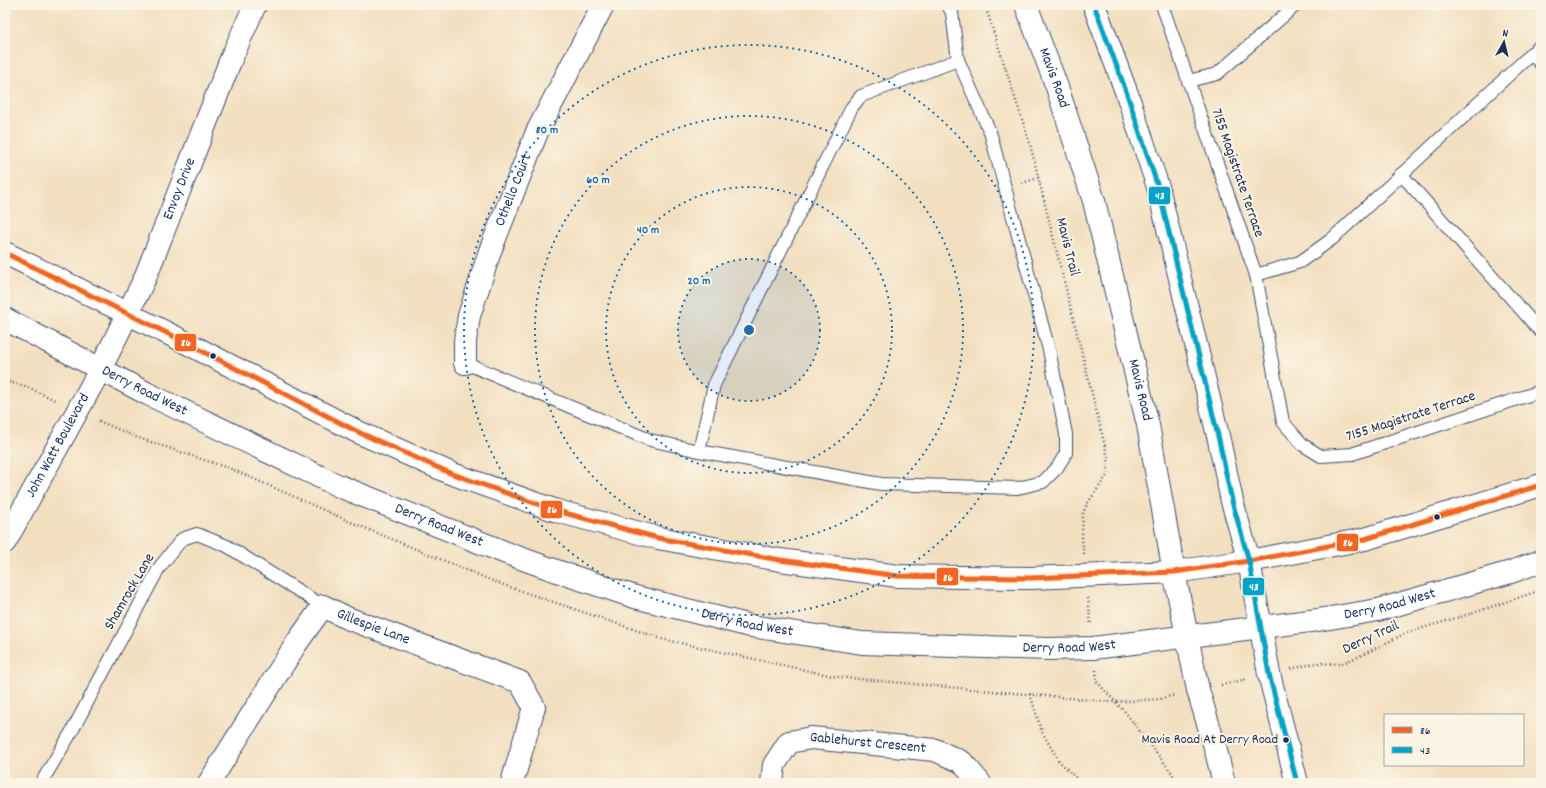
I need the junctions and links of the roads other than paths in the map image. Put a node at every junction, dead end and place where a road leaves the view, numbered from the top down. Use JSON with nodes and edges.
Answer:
{"nodes":[{"id":1,"x":256,"y":5,"type":"edge"},
{"id":2,"x":603,"y":5,"type":"edge"},
{"id":3,"x":948,"y":5,"type":"edge"},
{"id":4,"x":1026,"y":5,"type":"edge"},
{"id":5,"x":1094,"y":5,"type":"edge"},
{"id":6,"x":1162,"y":5,"type":"edge"},
{"id":7,"x":1296,"y":5,"type":"edge"},
{"id":8,"x":1541,"y":45,"type":"edge"},
{"id":9,"x":1531,"y":54,"type":"junction"},
{"id":10,"x":958,"y":60,"type":"junction"},
{"id":11,"x":1541,"y":64,"type":"edge"},
{"id":12,"x":1188,"y":81,"type":"junction"},
{"id":13,"x":1402,"y":174,"type":"junction"},
{"id":14,"x":5,"y":253,"type":"edge"},
{"id":15,"x":1256,"y":276,"type":"junction"},
{"id":16,"x":128,"y":314,"type":"junction"},
{"id":17,"x":5,"y":319,"type":"edge"},
{"id":18,"x":1541,"y":332,"type":"edge"},
{"id":19,"x":465,"y":363,"type":"joint"},
{"id":20,"x":100,"y":370,"type":"junction"},
{"id":21,"x":1541,"y":391,"type":"edge"},
{"id":22,"x":699,"y":451,"type":"junction"},
{"id":23,"x":1541,"y":485,"type":"edge"},
{"id":24,"x":5,"y":542,"type":"edge"},
{"id":25,"x":1249,"y":561,"type":"junction"},
{"id":26,"x":1541,"y":561,"type":"edge"},
{"id":27,"x":1174,"y":572,"type":"junction"},
{"id":28,"x":323,"y":606,"type":"junction"},
{"id":29,"x":1261,"y":626,"type":"junction"},
{"id":30,"x":1188,"y":636,"type":"junction"},
{"id":31,"x":41,"y":783,"type":"edge"},
{"id":32,"x":209,"y":783,"type":"edge"},
{"id":33,"x":512,"y":783,"type":"edge"},
{"id":34,"x":772,"y":783,"type":"edge"},
{"id":35,"x":980,"y":783,"type":"edge"},
{"id":36,"x":1224,"y":783,"type":"edge"},
{"id":37,"x":1297,"y":783,"type":"edge"}],
"edges":[{"from":1,"to":16,"type":"main road","name":"Envoy Drive"},
{"from":2,"to":19,"type":"main road","name":"Othello Court"},
{"from":3,"to":10,"type":"lane"},
{"from":4,"to":27,"type":"main road","name":"Mavis Road"},
{"from":5,"to":25,"type":"main road"},
{"from":6,"to":12,"type":"lane","name":"7155 Magistrate Terrace"},
{"from":7,"to":12,"type":"lane"},
{"from":8,"to":9,"type":"lane"},
{"from":9,"to":11,"type":"lane"},
{"from":9,"to":13,"type":"lane"},
{"from":10,"to":22,"type":"lane"},
{"from":10,"to":22,"type":"lane"},
{"from":12,"to":15,"type":"lane","name":"7155 Magistrate Terrace"},
{"from":13,"to":15,"type":"lane"},
{"from":13,"to":18,"type":"lane"},
{"from":14,"to":16,"type":"main road"},
{"from":15,"to":21,"type":"lane","name":"7155 Magistrate Terrace"},
{"from":16,"to":20,"type":"main road","name":"Envoy Drive"},
{"from":16,"to":27,"type":"main road"},
{"from":17,"to":20,"type":"main road","name":"Derry Road West"},
{"from":19,"to":22,"type":"lane"},
{"from":20,"to":24,"type":"main road","name":"John Watt Boulevard"},
{"from":20,"to":30,"type":"main road","name":"Derry Road West"},
{"from":23,"to":25,"type":"main road"},
{"from":25,"to":27,"type":"main road"},
{"from":25,"to":29,"type":"main road"},
{"from":26,"to":29,"type":"main road","name":"Derry Road West"},
{"from":27,"to":30,"type":"main road","name":"Mavis Road"},
{"from":28,"to":31,"type":"lane","name":"Shamrock Lane"},
{"from":28,"to":32,"type":"main road","name":"Gillespie Lane"},
{"from":28,"to":33,"type":"main road","name":"Gillespie Lane"},
{"from":29,"to":30,"type":"main road","name":"Derry Road West"},
{"from":29,"to":37,"type":"main road"},
{"from":30,"to":36,"type":"main road","name":"Mavis Road"},
{"from":34,"to":35,"type":"main road","name":"Gablehurst Crescent"}]}
